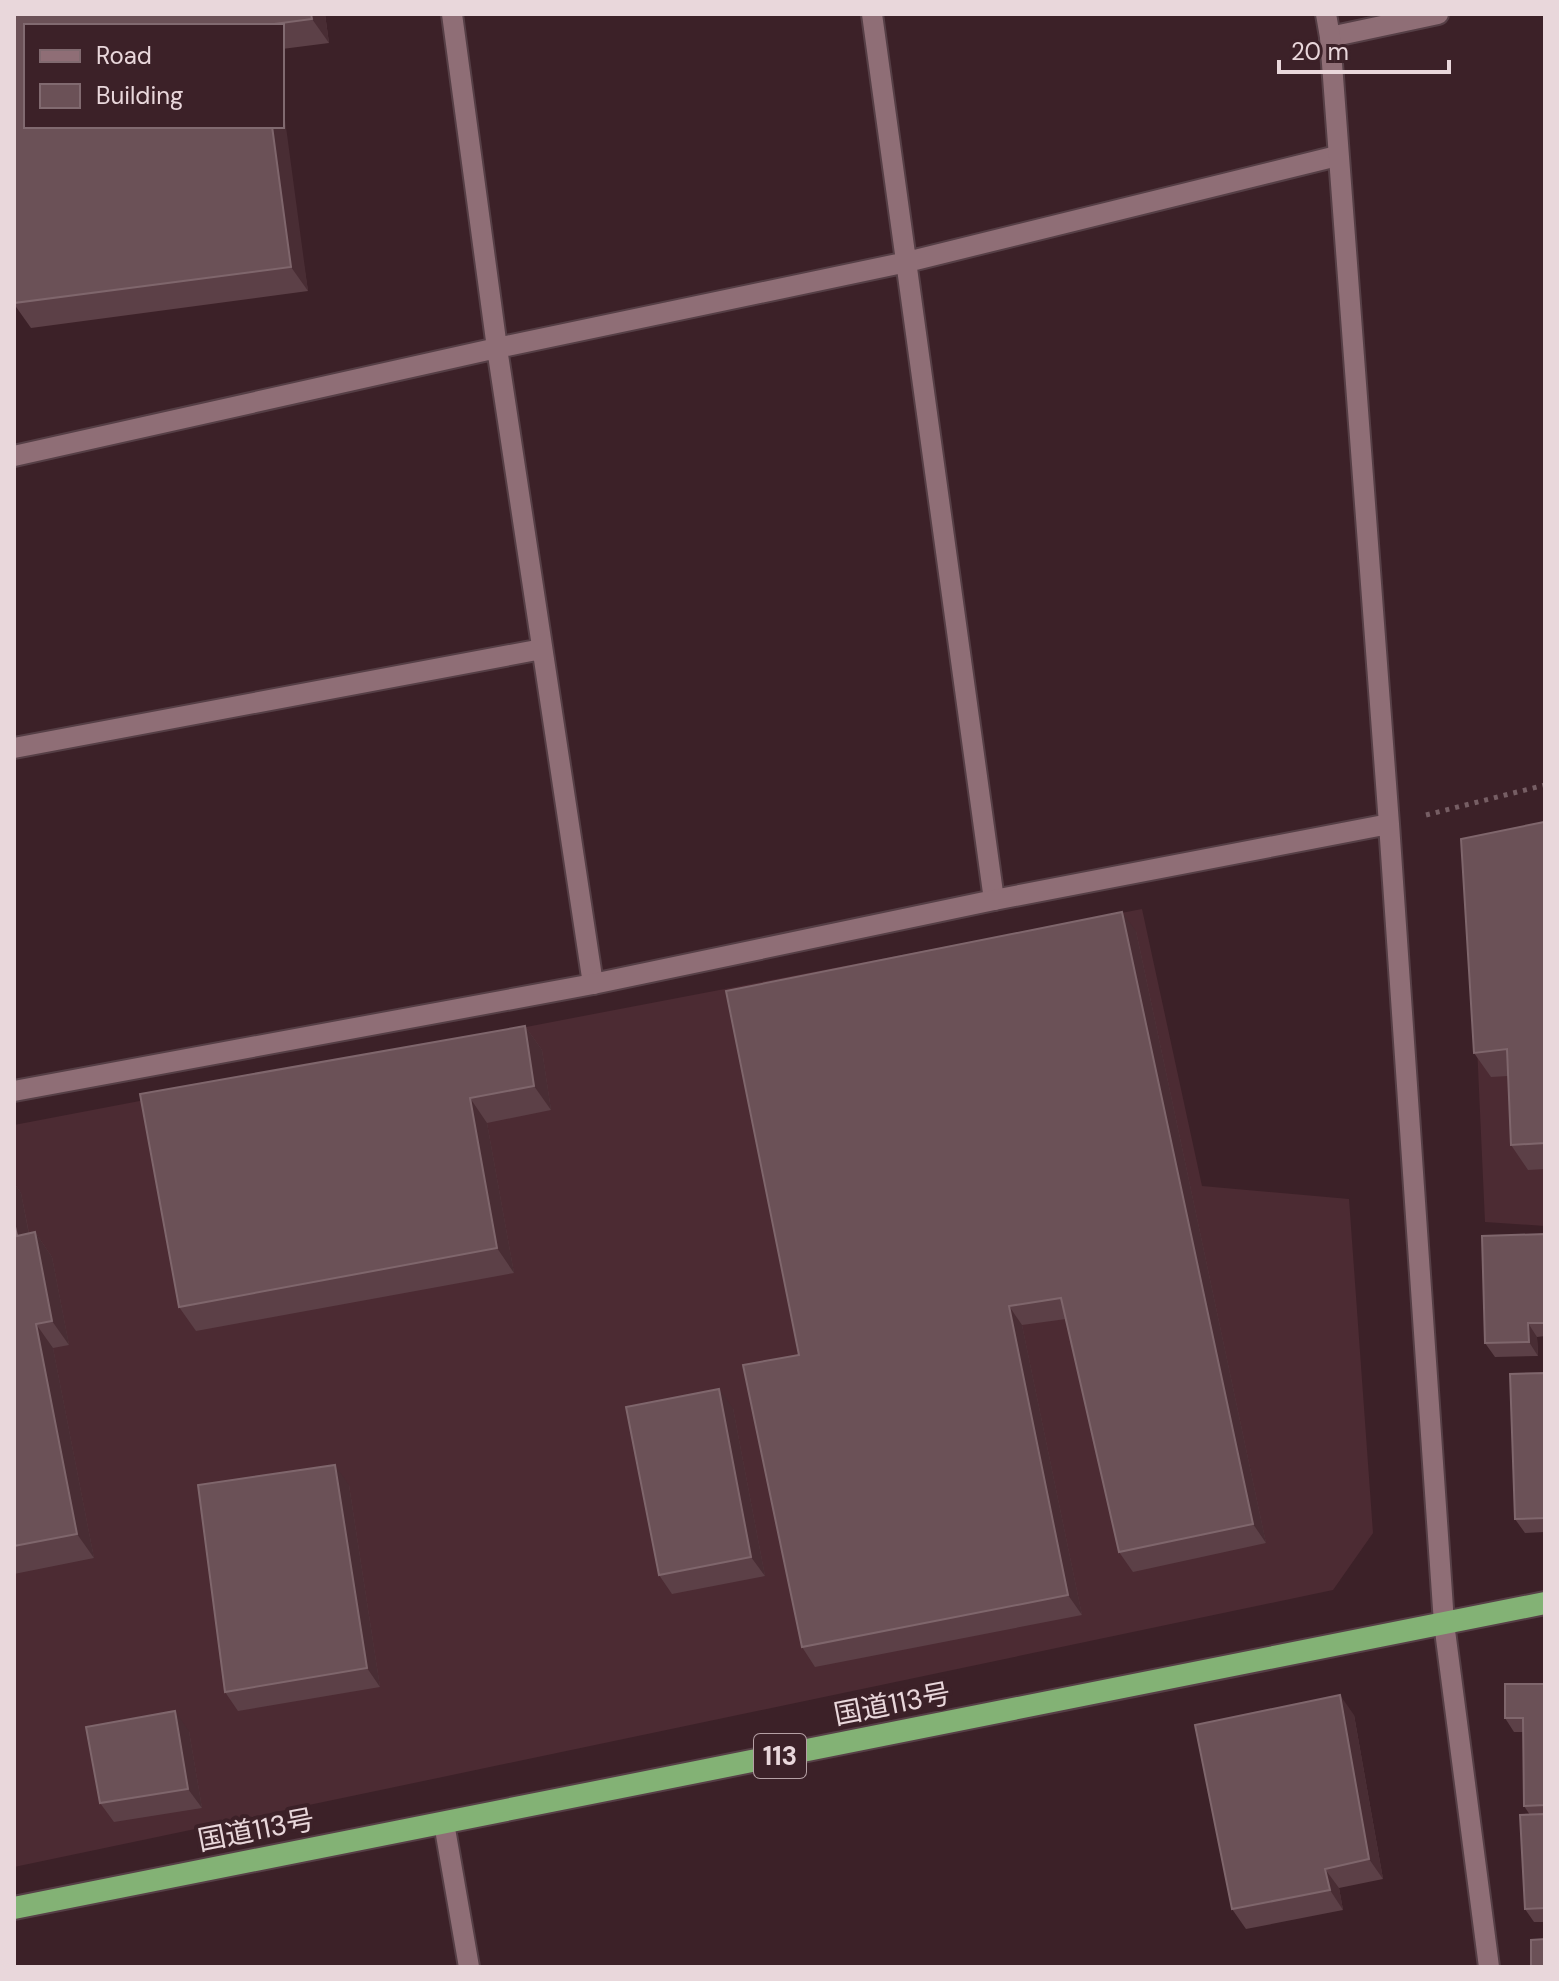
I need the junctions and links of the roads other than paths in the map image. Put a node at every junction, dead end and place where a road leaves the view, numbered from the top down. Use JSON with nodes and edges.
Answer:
{"nodes":[{"id":1,"x":452,"y":14,"type":"edge"},
{"id":2,"x":872,"y":14,"type":"edge"},
{"id":3,"x":1326,"y":14,"type":"edge"},
{"id":4,"x":1438,"y":14,"type":"edge"},
{"id":5,"x":1330,"y":37,"type":"junction"},
{"id":6,"x":1337,"y":156,"type":"junction"},
{"id":7,"x":907,"y":262,"type":"junction"},
{"id":8,"x":497,"y":348,"type":"junction"},
{"id":9,"x":14,"y":456,"type":"edge"},
{"id":10,"x":542,"y":649,"type":"junction"},
{"id":11,"x":14,"y":748,"type":"edge"},
{"id":12,"x":1389,"y":824,"type":"junction"},
{"id":13,"x":994,"y":900,"type":"junction"},
{"id":14,"x":593,"y":984,"type":"junction"},
{"id":15,"x":14,"y":1091,"type":"edge"},
{"id":16,"x":1545,"y":1603,"type":"edge"},
{"id":17,"x":1444,"y":1623,"type":"junction"},
{"id":18,"x":444,"y":1823,"type":"junction"},
{"id":19,"x":14,"y":1908,"type":"edge"},
{"id":20,"x":469,"y":1967,"type":"edge"},
{"id":21,"x":1489,"y":1967,"type":"edge"}],
"edges":[{"from":1,"to":8,"type":"street"},
{"from":2,"to":7,"type":"street"},
{"from":3,"to":5,"type":"street"},
{"from":4,"to":5,"type":"street"},
{"from":5,"to":6,"type":"street"},
{"from":6,"to":7,"type":"street"},
{"from":6,"to":12,"type":"street"},
{"from":7,"to":8,"type":"street"},
{"from":7,"to":13,"type":"street"},
{"from":8,"to":9,"type":"street"},
{"from":8,"to":10,"type":"street"},
{"from":10,"to":11,"type":"street"},
{"from":10,"to":14,"type":"street"},
{"from":12,"to":13,"type":"street"},
{"from":12,"to":17,"type":"street"},
{"from":13,"to":14,"type":"street"},
{"from":14,"to":15,"type":"street"},
{"from":16,"to":17,"type":"highway","name":"国道113号","number":"113"},
{"from":17,"to":18,"type":"highway","name":"国道113号","number":"113"},
{"from":17,"to":21,"type":"street"},
{"from":18,"to":19,"type":"highway","name":"国道113号","number":"113"},
{"from":18,"to":20,"type":"street"}]}
